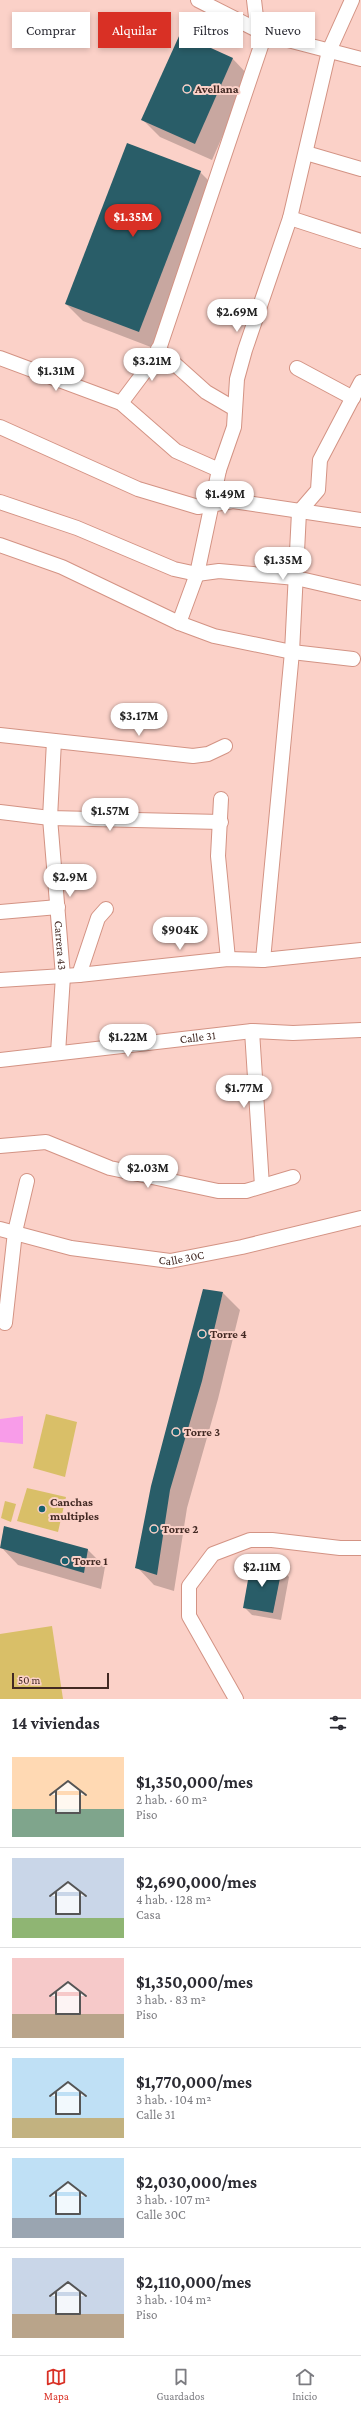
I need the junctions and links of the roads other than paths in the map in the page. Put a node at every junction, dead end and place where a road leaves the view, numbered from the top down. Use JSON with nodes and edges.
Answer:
{"nodes":[{"id":1,"x":198,"y":0,"type":"edge"},
{"id":2,"x":254,"y":0,"type":"edge"},
{"id":3,"x":352,"y":0,"type":"edge"},
{"id":4,"x":255,"y":12,"type":"edge"},
{"id":5,"x":251,"y":27,"type":"edge"},
{"id":6,"x":315,"y":47,"type":"edge"},
{"id":7,"x":260,"y":48,"type":"edge"},
{"id":8,"x":329,"y":51,"type":"junction"},
{"id":9,"x":361,"y":59,"type":"edge"},
{"id":10,"x":306,"y":153,"type":"junction"},
{"id":11,"x":361,"y":169,"type":"edge"},
{"id":12,"x":290,"y":218,"type":"junction"},
{"id":13,"x":361,"y":241,"type":"edge"},
{"id":14,"x":158,"y":349,"type":"junction"},
{"id":15,"x":0,"y":358,"type":"edge"},
{"id":16,"x":297,"y":368,"type":"dead end"},
{"id":17,"x":361,"y":382,"type":"edge"},
{"id":18,"x":353,"y":398,"type":"junction"},
{"id":19,"x":121,"y":403,"type":"junction"},
{"id":20,"x":235,"y":409,"type":"junction"},
{"id":21,"x":0,"y":427,"type":"edge"},
{"id":22,"x":219,"y":470,"type":"junction"},
{"id":23,"x":0,"y":502,"type":"edge"},
{"id":24,"x":214,"y":503,"type":"junction"},
{"id":25,"x":299,"y":512,"type":"junction"},
{"id":26,"x":361,"y":520,"type":"edge"},
{"id":27,"x":0,"y":545,"type":"edge"},
{"id":28,"x":197,"y":574,"type":"junction"},
{"id":29,"x":296,"y":578,"type":"junction"},
{"id":30,"x":361,"y":593,"type":"edge"},
{"id":31,"x":179,"y":623,"type":"junction"},
{"id":32,"x":292,"y":652,"type":"junction"},
{"id":33,"x":353,"y":659,"type":"dead end"},
{"id":34,"x":0,"y":734,"type":"edge"},
{"id":35,"x":54,"y":741,"type":"junction"},
{"id":36,"x":226,"y":746,"type":"dead end"},
{"id":37,"x":221,"y":799,"type":"dead end"},
{"id":38,"x":0,"y":812,"type":"edge"},
{"id":39,"x":50,"y":818,"type":"junction"},
{"id":40,"x":222,"y":822,"type":"junction"},
{"id":41,"x":58,"y":907,"type":"junction"},
{"id":42,"x":106,"y":909,"type":"dead end"},
{"id":43,"x":0,"y":912,"type":"edge"},
{"id":44,"x":361,"y":950,"type":"edge"},
{"id":45,"x":228,"y":959,"type":"junction"},
{"id":46,"x":264,"y":960,"type":"junction"},
{"id":47,"x":79,"y":975,"type":"junction"},
{"id":48,"x":63,"y":976,"type":"junction"},
{"id":49,"x":0,"y":980,"type":"edge"},
{"id":50,"x":361,"y":1030,"type":"edge"},
{"id":51,"x":252,"y":1031,"type":"junction"},
{"id":52,"x":58,"y":1053,"type":"junction"},
{"id":53,"x":0,"y":1060,"type":"edge"},
{"id":54,"x":0,"y":1146,"type":"edge"},
{"id":55,"x":293,"y":1177,"type":"dead end"},
{"id":56,"x":27,"y":1181,"type":"dead end"},
{"id":57,"x":262,"y":1186,"type":"junction"},
{"id":58,"x":361,"y":1218,"type":"edge"},
{"id":59,"x":0,"y":1230,"type":"edge"},
{"id":60,"x":15,"y":1232,"type":"junction"},
{"id":61,"x":5,"y":1323,"type":"dead end"},
{"id":62,"x":361,"y":1548,"type":"edge"},
{"id":63,"x":236,"y":1699,"type":"edge"}],
"edges":[{"from":1,"to":5,"type":"street"},
{"from":2,"to":4,"type":"street"},
{"from":3,"to":8,"type":"street"},
{"from":6,"to":8,"type":"street"},
{"from":7,"to":14,"type":"street"},
{"from":8,"to":9,"type":"street"},
{"from":8,"to":10,"type":"street"},
{"from":10,"to":11,"type":"street"},
{"from":10,"to":12,"type":"street"},
{"from":12,"to":13,"type":"street"},
{"from":12,"to":20,"type":"street"},
{"from":14,"to":19,"type":"street"},
{"from":14,"to":20,"type":"street"},
{"from":15,"to":19,"type":"street"},
{"from":16,"to":18,"type":"street"},
{"from":17,"to":18,"type":"street"},
{"from":18,"to":25,"type":"street"},
{"from":19,"to":22,"type":"street"},
{"from":20,"to":22,"type":"street"},
{"from":21,"to":24,"type":"street"},
{"from":22,"to":24,"type":"street"},
{"from":23,"to":28,"type":"street"},
{"from":24,"to":25,"type":"street"},
{"from":24,"to":28,"type":"street"},
{"from":25,"to":26,"type":"street"},
{"from":25,"to":29,"type":"street"},
{"from":27,"to":31,"type":"street"},
{"from":28,"to":29,"type":"street"},
{"from":28,"to":31,"type":"street"},
{"from":29,"to":30,"type":"street"},
{"from":29,"to":32,"type":"street"},
{"from":31,"to":32,"type":"street"},
{"from":32,"to":33,"type":"street"},
{"from":32,"to":46,"type":"street"},
{"from":34,"to":35,"type":"street"},
{"from":35,"to":36,"type":"street"},
{"from":35,"to":39,"type":"street","name":"Carrera 43"},
{"from":37,"to":40,"type":"street"},
{"from":38,"to":39,"type":"street"},
{"from":39,"to":40,"type":"street"},
{"from":39,"to":41,"type":"street","name":"Carrera 43"},
{"from":40,"to":45,"type":"street"},
{"from":41,"to":43,"type":"street"},
{"from":41,"to":48,"type":"street","name":"Carrera 43"},
{"from":42,"to":47,"type":"street"},
{"from":44,"to":46,"type":"street"},
{"from":45,"to":46,"type":"street"},
{"from":45,"to":47,"type":"street"},
{"from":47,"to":48,"type":"street"},
{"from":48,"to":49,"type":"street"},
{"from":48,"to":52,"type":"street","name":"Carrera 43"},
{"from":50,"to":51,"type":"street","name":"Calle 31"},
{"from":51,"to":52,"type":"street","name":"Calle 31"},
{"from":51,"to":57,"type":"street"},
{"from":52,"to":53,"type":"street","name":"Calle 31"},
{"from":54,"to":57,"type":"street"},
{"from":55,"to":57,"type":"street"},
{"from":56,"to":60,"type":"street"},
{"from":58,"to":60,"type":"street","name":"Calle 30C"},
{"from":59,"to":60,"type":"street","name":"Calle 30C"},
{"from":60,"to":61,"type":"street"},
{"from":62,"to":63,"type":"street"}]}
